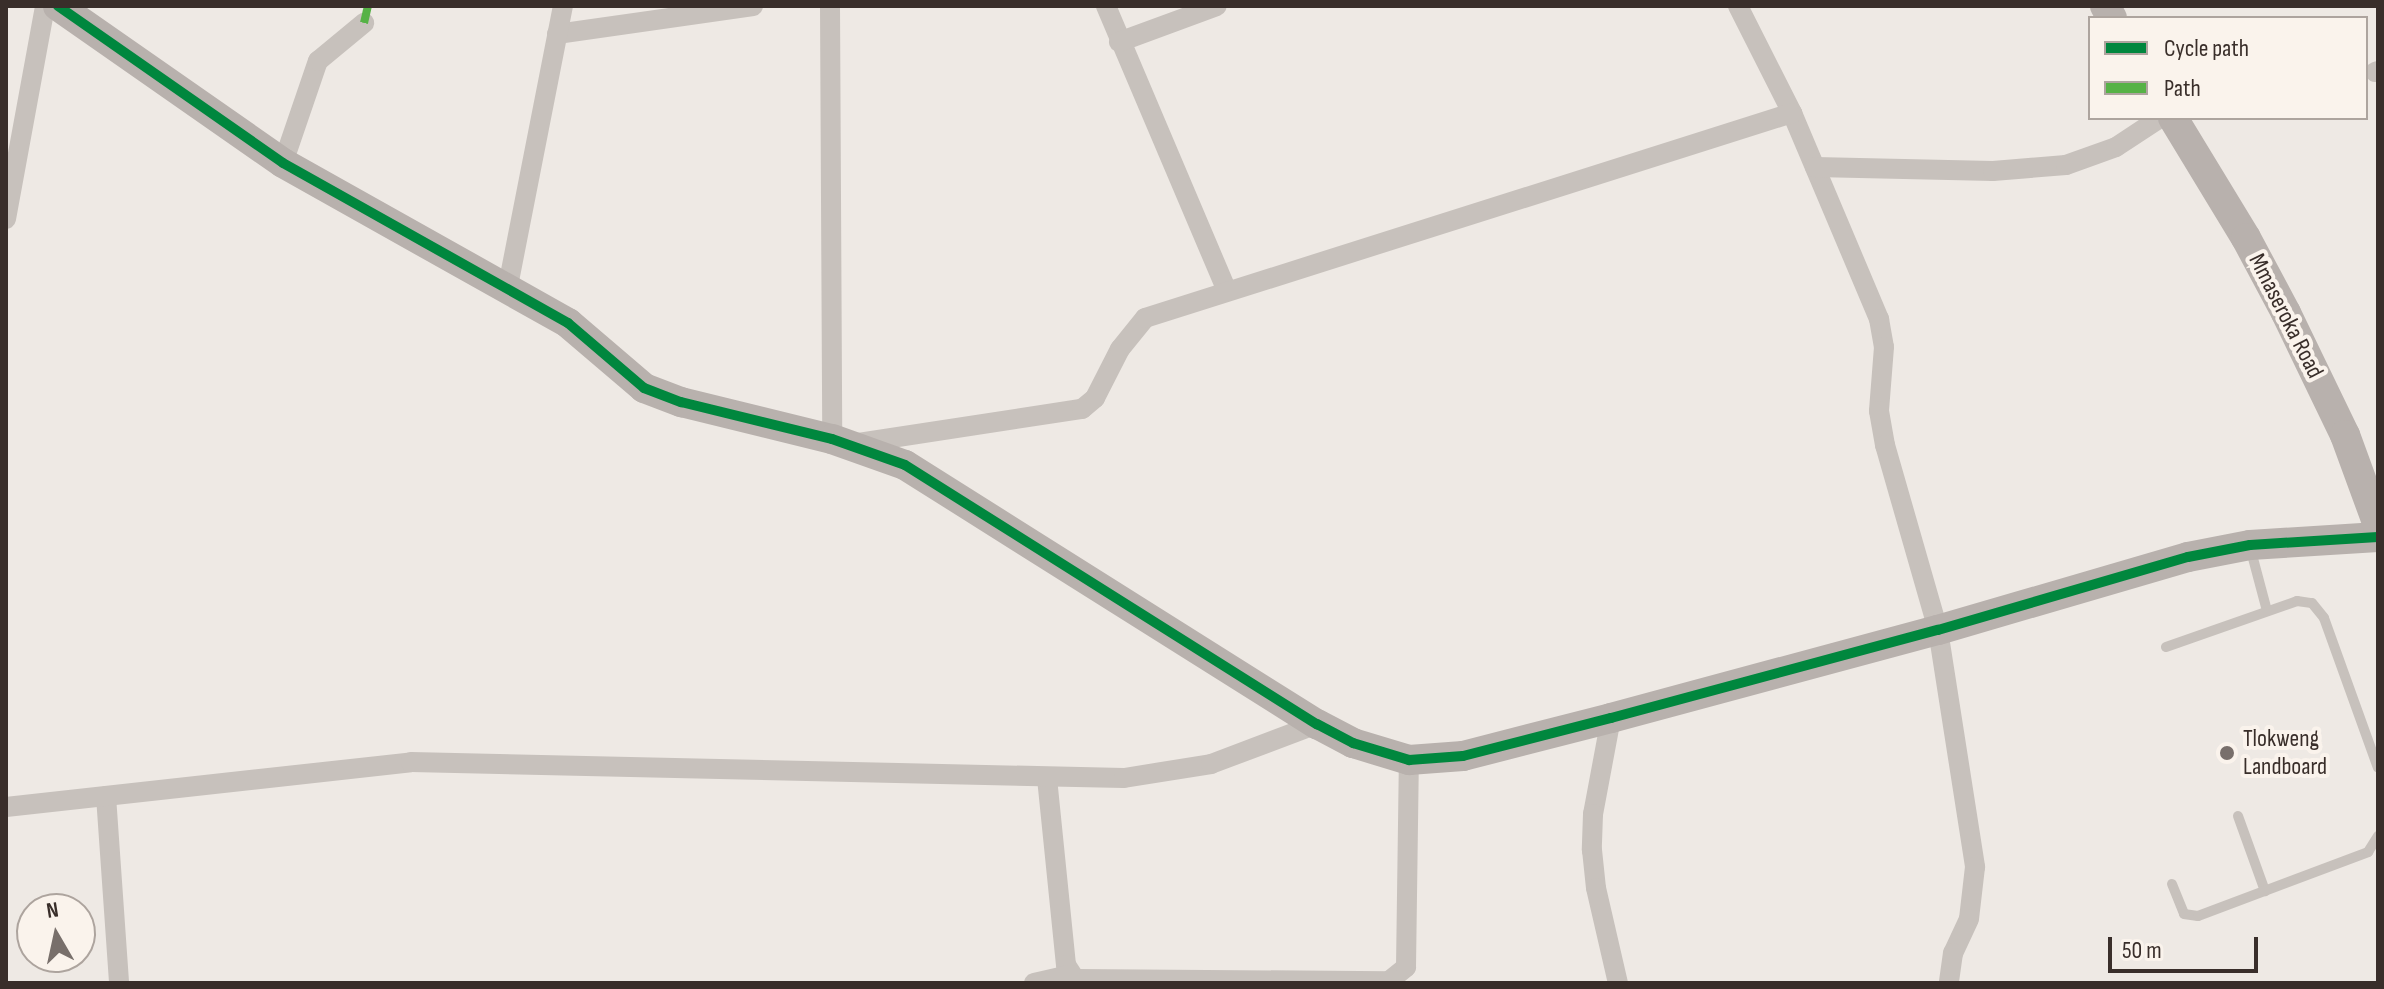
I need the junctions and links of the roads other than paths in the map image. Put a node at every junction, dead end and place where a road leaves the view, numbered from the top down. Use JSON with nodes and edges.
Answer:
{"nodes":[{"id":1,"x":45,"y":6,"type":"edge"},
{"id":2,"x":58,"y":6,"type":"edge"},
{"id":3,"x":563,"y":6,"type":"edge"},
{"id":4,"x":753,"y":6,"type":"edge"},
{"id":5,"x":830,"y":6,"type":"edge"},
{"id":6,"x":1106,"y":6,"type":"edge"},
{"id":7,"x":1217,"y":6,"type":"edge"},
{"id":8,"x":1738,"y":6,"type":"edge"},
{"id":9,"x":364,"y":23,"type":"dead end"},
{"id":10,"x":557,"y":34,"type":"junction"},
{"id":11,"x":1119,"y":42,"type":"junction"},
{"id":12,"x":1792,"y":113,"type":"junction"},
{"id":13,"x":2157,"y":120,"type":"edge"},
{"id":14,"x":2174,"y":120,"type":"edge"},
{"id":15,"x":283,"y":163,"type":"junction"},
{"id":16,"x":1815,"y":167,"type":"junction"},
{"id":17,"x":6,"y":219,"type":"edge"},
{"id":18,"x":508,"y":286,"type":"junction"},
{"id":19,"x":1227,"y":291,"type":"junction"},
{"id":20,"x":841,"y":442,"type":"junction"},
{"id":21,"x":2378,"y":525,"type":"edge"},
{"id":22,"x":2378,"y":537,"type":"edge"},
{"id":23,"x":2250,"y":545,"type":"junction"},
{"id":24,"x":2267,"y":611,"type":"junction"},
{"id":25,"x":1938,"y":630,"type":"junction"},
{"id":26,"x":2166,"y":647,"type":"dead end"},
{"id":27,"x":1611,"y":718,"type":"junction"},
{"id":28,"x":1317,"y":724,"type":"junction"},
{"id":29,"x":1409,"y":760,"type":"junction"},
{"id":30,"x":2378,"y":768,"type":"edge"},
{"id":31,"x":1047,"y":778,"type":"junction"},
{"id":32,"x":106,"y":796,"type":"junction"},
{"id":33,"x":6,"y":807,"type":"edge"},
{"id":34,"x":2238,"y":816,"type":"dead end"},
{"id":35,"x":2378,"y":836,"type":"edge"},
{"id":36,"x":2172,"y":884,"type":"dead end"},
{"id":37,"x":2265,"y":891,"type":"junction"},
{"id":38,"x":1070,"y":975,"type":"junction"},
{"id":39,"x":119,"y":983,"type":"edge"},
{"id":40,"x":1034,"y":983,"type":"edge"},
{"id":41,"x":1618,"y":983,"type":"edge"},
{"id":42,"x":1949,"y":983,"type":"edge"}],
"edges":[{"from":1,"to":17,"type":"street"},
{"from":2,"to":15,"type":"street"},
{"from":3,"to":10,"type":"street"},
{"from":4,"to":10,"type":"street"},
{"from":5,"to":20,"type":"street"},
{"from":6,"to":11,"type":"street"},
{"from":7,"to":11,"type":"street"},
{"from":8,"to":12,"type":"street"},
{"from":9,"to":15,"type":"street"},
{"from":10,"to":18,"type":"street"},
{"from":11,"to":19,"type":"street"},
{"from":12,"to":16,"type":"street"},
{"from":12,"to":19,"type":"street"},
{"from":13,"to":16,"type":"street"},
{"from":14,"to":21,"type":"street","name":"Mmaseroka Road"},
{"from":15,"to":18,"type":"street"},
{"from":16,"to":25,"type":"street"},
{"from":18,"to":20,"type":"street"},
{"from":19,"to":20,"type":"street"},
{"from":20,"to":28,"type":"street"},
{"from":22,"to":23,"type":"street"},
{"from":23,"to":24,"type":"lane"},
{"from":23,"to":25,"type":"street"},
{"from":24,"to":26,"type":"lane"},
{"from":24,"to":30,"type":"lane"},
{"from":25,"to":27,"type":"street"},
{"from":25,"to":42,"type":"street"},
{"from":27,"to":29,"type":"street"},
{"from":27,"to":41,"type":"street"},
{"from":28,"to":29,"type":"street"},
{"from":28,"to":31,"type":"street"},
{"from":29,"to":38,"type":"street"},
{"from":31,"to":32,"type":"street"},
{"from":31,"to":38,"type":"street"},
{"from":32,"to":33,"type":"street"},
{"from":32,"to":39,"type":"street"},
{"from":34,"to":37,"type":"lane"},
{"from":35,"to":37,"type":"lane"},
{"from":36,"to":37,"type":"lane"},
{"from":38,"to":40,"type":"street"}]}
